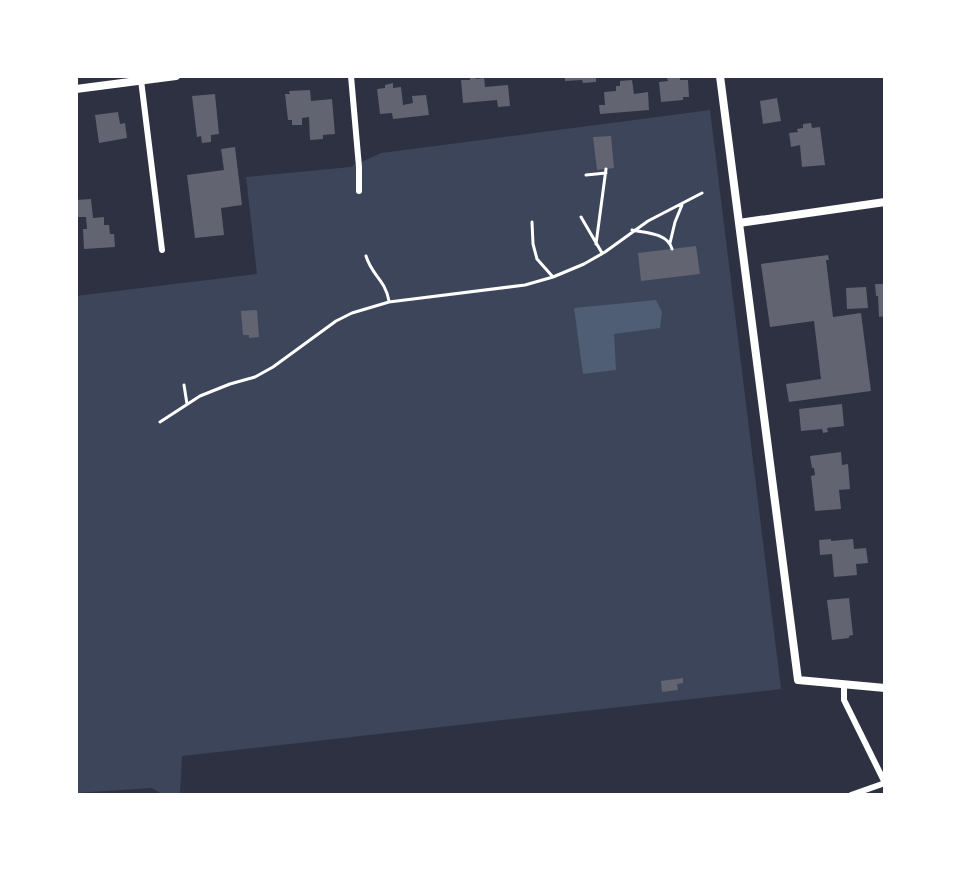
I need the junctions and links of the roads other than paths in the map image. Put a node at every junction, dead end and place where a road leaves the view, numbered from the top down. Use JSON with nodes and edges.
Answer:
{"nodes":[{"id":1,"x":176,"y":76,"type":"edge"},
{"id":2,"x":351,"y":76,"type":"edge"},
{"id":3,"x":720,"y":76,"type":"edge"},
{"id":4,"x":111,"y":80,"type":"edge"},
{"id":5,"x":141,"y":80,"type":"junction"},
{"id":6,"x":76,"y":89,"type":"edge"},
{"id":7,"x":359,"y":191,"type":"dead end"},
{"id":8,"x":885,"y":202,"type":"edge"},
{"id":9,"x":739,"y":223,"type":"junction"},
{"id":10,"x":162,"y":250,"type":"dead end"},
{"id":11,"x":844,"y":685,"type":"junction"},
{"id":12,"x":885,"y":688,"type":"edge"},
{"id":13,"x":885,"y":783,"type":"edge"},
{"id":14,"x":851,"y":795,"type":"edge"}],
"edges":[{"from":1,"to":5,"type":"street"},
{"from":2,"to":7,"type":"lane"},
{"from":3,"to":9,"type":"street"},
{"from":4,"to":5,"type":"street"},
{"from":4,"to":6,"type":"street"},
{"from":5,"to":10,"type":"lane"},
{"from":8,"to":9,"type":"street"},
{"from":9,"to":11,"type":"street"},
{"from":11,"to":12,"type":"street"},
{"from":11,"to":13,"type":"lane"},
{"from":13,"to":14,"type":"lane"}]}
